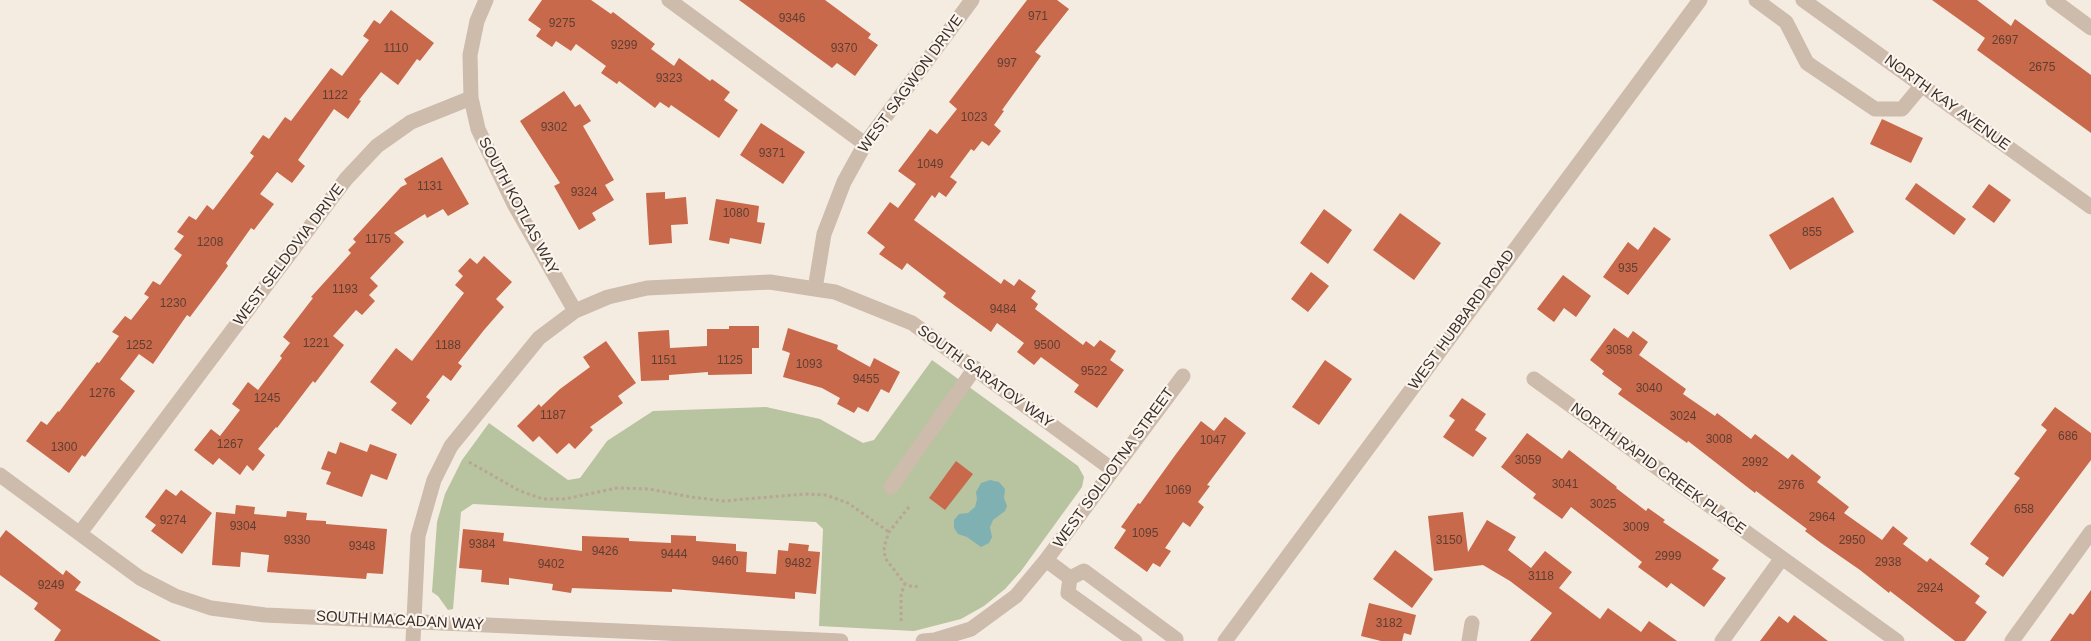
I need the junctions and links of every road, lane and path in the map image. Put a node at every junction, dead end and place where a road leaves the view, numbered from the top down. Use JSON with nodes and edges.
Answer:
{"nodes":[{"id":1,"x":486,"y":0,"type":"edge"},
{"id":2,"x":669,"y":0,"type":"edge"},
{"id":3,"x":972,"y":0,"type":"edge"},
{"id":4,"x":1700,"y":0,"type":"edge"},
{"id":5,"x":1756,"y":0,"type":"edge"},
{"id":6,"x":1803,"y":0,"type":"edge"},
{"id":7,"x":2053,"y":0,"type":"edge"},
{"id":8,"x":2091,"y":28,"type":"edge"},
{"id":9,"x":1922,"y":85,"type":"junction"},
{"id":10,"x":471,"y":98,"type":"junction"},
{"id":11,"x":865,"y":144,"type":"junction"},
{"id":12,"x":2090,"y":205,"type":"edge"},
{"id":13,"x":815,"y":289,"type":"junction"},
{"id":14,"x":575,"y":311,"type":"junction"},
{"id":15,"x":975,"y":368,"type":"junction"},
{"id":16,"x":1183,"y":375,"type":"dead end"},
{"id":17,"x":1534,"y":379,"type":"dead end"},
{"id":18,"x":470,"y":462,"type":"dead end"},
{"id":19,"x":1113,"y":470,"type":"junction"},
{"id":20,"x":0,"y":475,"type":"edge"},
{"id":21,"x":891,"y":487,"type":"dead end"},
{"id":22,"x":909,"y":507,"type":"dead end"},
{"id":23,"x":889,"y":532,"type":"junction"},
{"id":24,"x":2091,"y":532,"type":"edge"},
{"id":25,"x":80,"y":533,"type":"junction"},
{"id":26,"x":1782,"y":558,"type":"junction"},
{"id":27,"x":1046,"y":560,"type":"junction"},
{"id":28,"x":1070,"y":578,"type":"junction"},
{"id":29,"x":905,"y":584,"type":"junction"},
{"id":30,"x":920,"y":586,"type":"dead end"},
{"id":31,"x":900,"y":621,"type":"dead end"},
{"id":32,"x":414,"y":622,"type":"junction"},
{"id":33,"x":1472,"y":623,"type":"dead end"},
{"id":34,"x":413,"y":641,"type":"edge"},
{"id":35,"x":841,"y":641,"type":"edge"},
{"id":36,"x":923,"y":641,"type":"edge"},
{"id":37,"x":1135,"y":641,"type":"edge"},
{"id":38,"x":1176,"y":641,"type":"edge"},
{"id":39,"x":1225,"y":641,"type":"edge"},
{"id":40,"x":1469,"y":641,"type":"edge"},
{"id":41,"x":1722,"y":641,"type":"edge"},
{"id":42,"x":1897,"y":641,"type":"edge"},
{"id":43,"x":2012,"y":641,"type":"edge"}],
"edges":[{"from":1,"to":10,"type":"street"},
{"from":2,"to":11,"type":"street"},
{"from":3,"to":11,"type":"street","name":"WEST SAGWON DRIVE"},
{"from":4,"to":39,"type":"street","name":"WEST HUBBARD ROAD"},
{"from":5,"to":9,"type":"street"},
{"from":6,"to":9,"type":"street","name":"NORTH KAY AVENUE"},
{"from":7,"to":8,"type":"street"},
{"from":9,"to":12,"type":"street","name":"NORTH KAY AVENUE"},
{"from":10,"to":14,"type":"street","name":"SOUTH KOTLAS WAY"},
{"from":10,"to":25,"type":"street","name":"WEST SELDOVIA DRIVE"},
{"from":11,"to":13,"type":"street","name":"WEST SAGWON DRIVE"},
{"from":13,"to":14,"type":"street"},
{"from":13,"to":15,"type":"street","name":"SOUTH SARATOV WAY"},
{"from":14,"to":32,"type":"street"},
{"from":15,"to":19,"type":"street","name":"SOUTH SARATOV WAY"},
{"from":15,"to":21,"type":"street"},
{"from":16,"to":19,"type":"street","name":"WEST SOLDOTNA STREET"},
{"from":17,"to":26,"type":"street","name":"NORTH RAPID CREEK PLACE"},
{"from":18,"to":23,"type":"path"},
{"from":19,"to":27,"type":"street","name":"WEST SOLDOTNA STREET"},
{"from":20,"to":25,"type":"street","name":"SOUTH MACADAN WAY"},
{"from":22,"to":23,"type":"path"},
{"from":23,"to":29,"type":"path"},
{"from":24,"to":43,"type":"street"},
{"from":25,"to":32,"type":"street","name":"SOUTH MACADAN WAY"},
{"from":26,"to":41,"type":"street"},
{"from":26,"to":42,"type":"street","name":"NORTH RAPID CREEK PLACE"},
{"from":27,"to":28,"type":"street"},
{"from":27,"to":36,"type":"street"},
{"from":28,"to":37,"type":"street"},
{"from":28,"to":38,"type":"street"},
{"from":29,"to":30,"type":"path"},
{"from":29,"to":31,"type":"path"},
{"from":32,"to":34,"type":"street"},
{"from":32,"to":35,"type":"street","name":"SOUTH MACADAN WAY"},
{"from":33,"to":40,"type":"street"}]}
